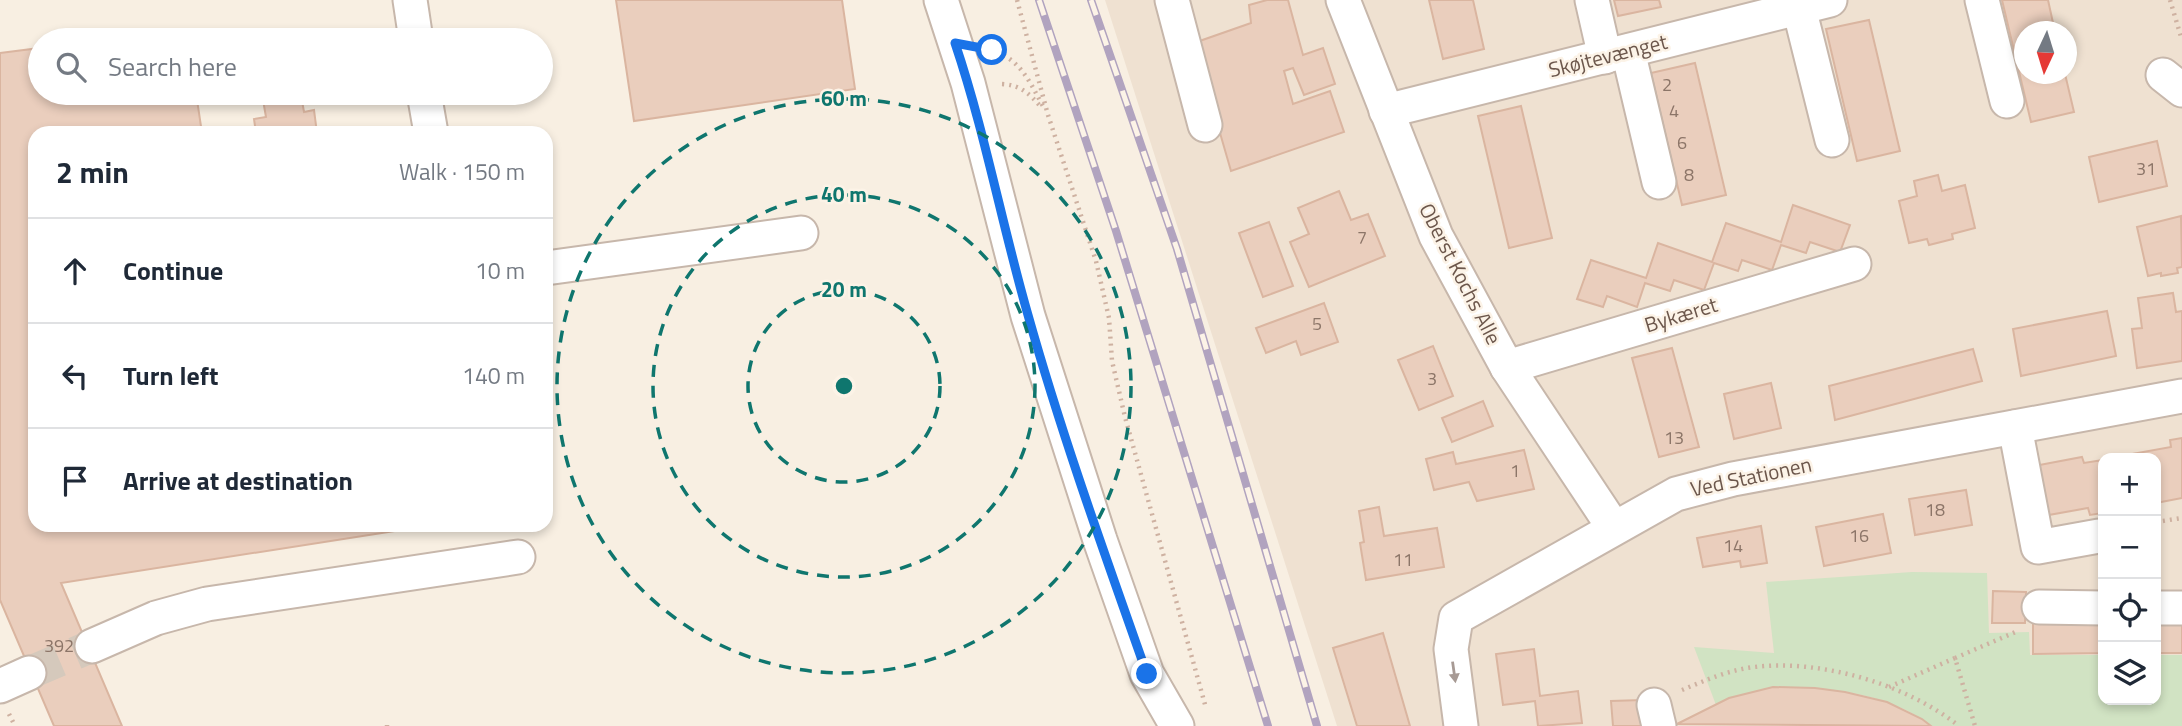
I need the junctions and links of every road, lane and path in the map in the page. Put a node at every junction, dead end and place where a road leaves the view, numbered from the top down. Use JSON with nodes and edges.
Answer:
{"nodes":[{"id":1,"x":410,"y":0,"type":"edge"},
{"id":2,"x":941,"y":0,"type":"edge"},
{"id":3,"x":1017,"y":0,"type":"edge"},
{"id":4,"x":1172,"y":0,"type":"edge"},
{"id":5,"x":1343,"y":0,"type":"edge"},
{"id":6,"x":1592,"y":0,"type":"edge"},
{"id":7,"x":1982,"y":0,"type":"edge"},
{"id":8,"x":2170,"y":0,"type":"edge"},
{"id":9,"x":1797,"y":5,"type":"edge"},
{"id":10,"x":414,"y":28,"type":"edge"},
{"id":11,"x":2182,"y":40,"type":"edge"},
{"id":12,"x":955,"y":43,"type":"junction"},
{"id":13,"x":1617,"y":54,"type":"junction"},
{"id":14,"x":968,"y":83,"type":"junction"},
{"id":15,"x":2007,"y":101,"type":"dead end"},
{"id":16,"x":426,"y":105,"type":"edge"},
{"id":17,"x":1386,"y":111,"type":"junction"},
{"id":18,"x":1048,"y":115,"type":"junction"},
{"id":19,"x":1205,"y":125,"type":"dead end"},
{"id":20,"x":429,"y":126,"type":"edge"},
{"id":21,"x":1832,"y":140,"type":"dead end"},
{"id":22,"x":1659,"y":182,"type":"dead end"},
{"id":23,"x":801,"y":233,"type":"dead end"},
{"id":24,"x":1854,"y":264,"type":"dead end"},
{"id":25,"x":553,"y":267,"type":"edge"},
{"id":26,"x":1507,"y":367,"type":"junction"},
{"id":27,"x":2182,"y":396,"type":"edge"},
{"id":28,"x":2015,"y":427,"type":"junction"},
{"id":29,"x":2182,"y":518,"type":"edge"},
{"id":30,"x":2161,"y":521,"type":"edge"},
{"id":31,"x":1614,"y":528,"type":"junction"},
{"id":32,"x":2098,"y":536,"type":"edge"},
{"id":33,"x":518,"y":557,"type":"dead end"},
{"id":34,"x":2039,"y":607,"type":"joint"},
{"id":35,"x":2098,"y":608,"type":"edge"},
{"id":36,"x":2161,"y":608,"type":"edge"},
{"id":37,"x":2182,"y":608,"type":"edge"},
{"id":38,"x":92,"y":646,"type":"tunnel mouth"},
{"id":39,"x":1955,"y":659,"type":"junction"},
{"id":40,"x":1889,"y":687,"type":"junction"},
{"id":41,"x":1208,"y":715,"type":"dead end"},
{"id":42,"x":1656,"y":716,"type":"edge"},
{"id":43,"x":1177,"y":726,"type":"edge"},
{"id":44,"x":1461,"y":726,"type":"edge"},
{"id":45,"x":1959,"y":726,"type":"edge"},
{"id":46,"x":1975,"y":726,"type":"edge"}],
"edges":[{"from":1,"to":10,"type":"street"},
{"from":2,"to":12,"type":"street"},
{"from":3,"to":18,"type":"path"},
{"from":4,"to":19,"type":"street"},
{"from":5,"to":17,"type":"street","name":"Oberst Kochs Alle"},
{"from":6,"to":13,"type":"street"},
{"from":7,"to":15,"type":"street"},
{"from":8,"to":11,"type":"path"},
{"from":9,"to":13,"type":"street","name":"Skøjtevænget"},
{"from":9,"to":21,"type":"street"},
{"from":12,"to":14,"type":"street"},
{"from":12,"to":18,"type":"path"},
{"from":13,"to":17,"type":"street","name":"Skøjtevænget"},
{"from":13,"to":22,"type":"street"},
{"from":14,"to":18,"type":"path"},
{"from":14,"to":43,"type":"street"},
{"from":16,"to":20,"type":"street"},
{"from":17,"to":26,"type":"street","name":"Oberst Kochs Alle"},
{"from":18,"to":41,"type":"path"},
{"from":23,"to":25,"type":"street"},
{"from":24,"to":26,"type":"street","name":"Bykæret"},
{"from":26,"to":31,"type":"street","name":"Oberst Kochs Alle"},
{"from":27,"to":28,"type":"street","name":"Ved Stationen"},
{"from":28,"to":31,"type":"street","name":"Ved Stationen"},
{"from":28,"to":32,"type":"street"},
{"from":29,"to":30,"type":"path"},
{"from":31,"to":44,"type":"street","name":"Ved Stationen","one_way":true},
{"from":33,"to":38,"type":"street"},
{"from":34,"to":35,"type":"street"},
{"from":34,"to":39,"type":"path"},
{"from":36,"to":37,"type":"street"},
{"from":39,"to":40,"type":"path"},
{"from":39,"to":46,"type":"path"},
{"from":40,"to":42,"type":"path"},
{"from":40,"to":45,"type":"path"}]}
